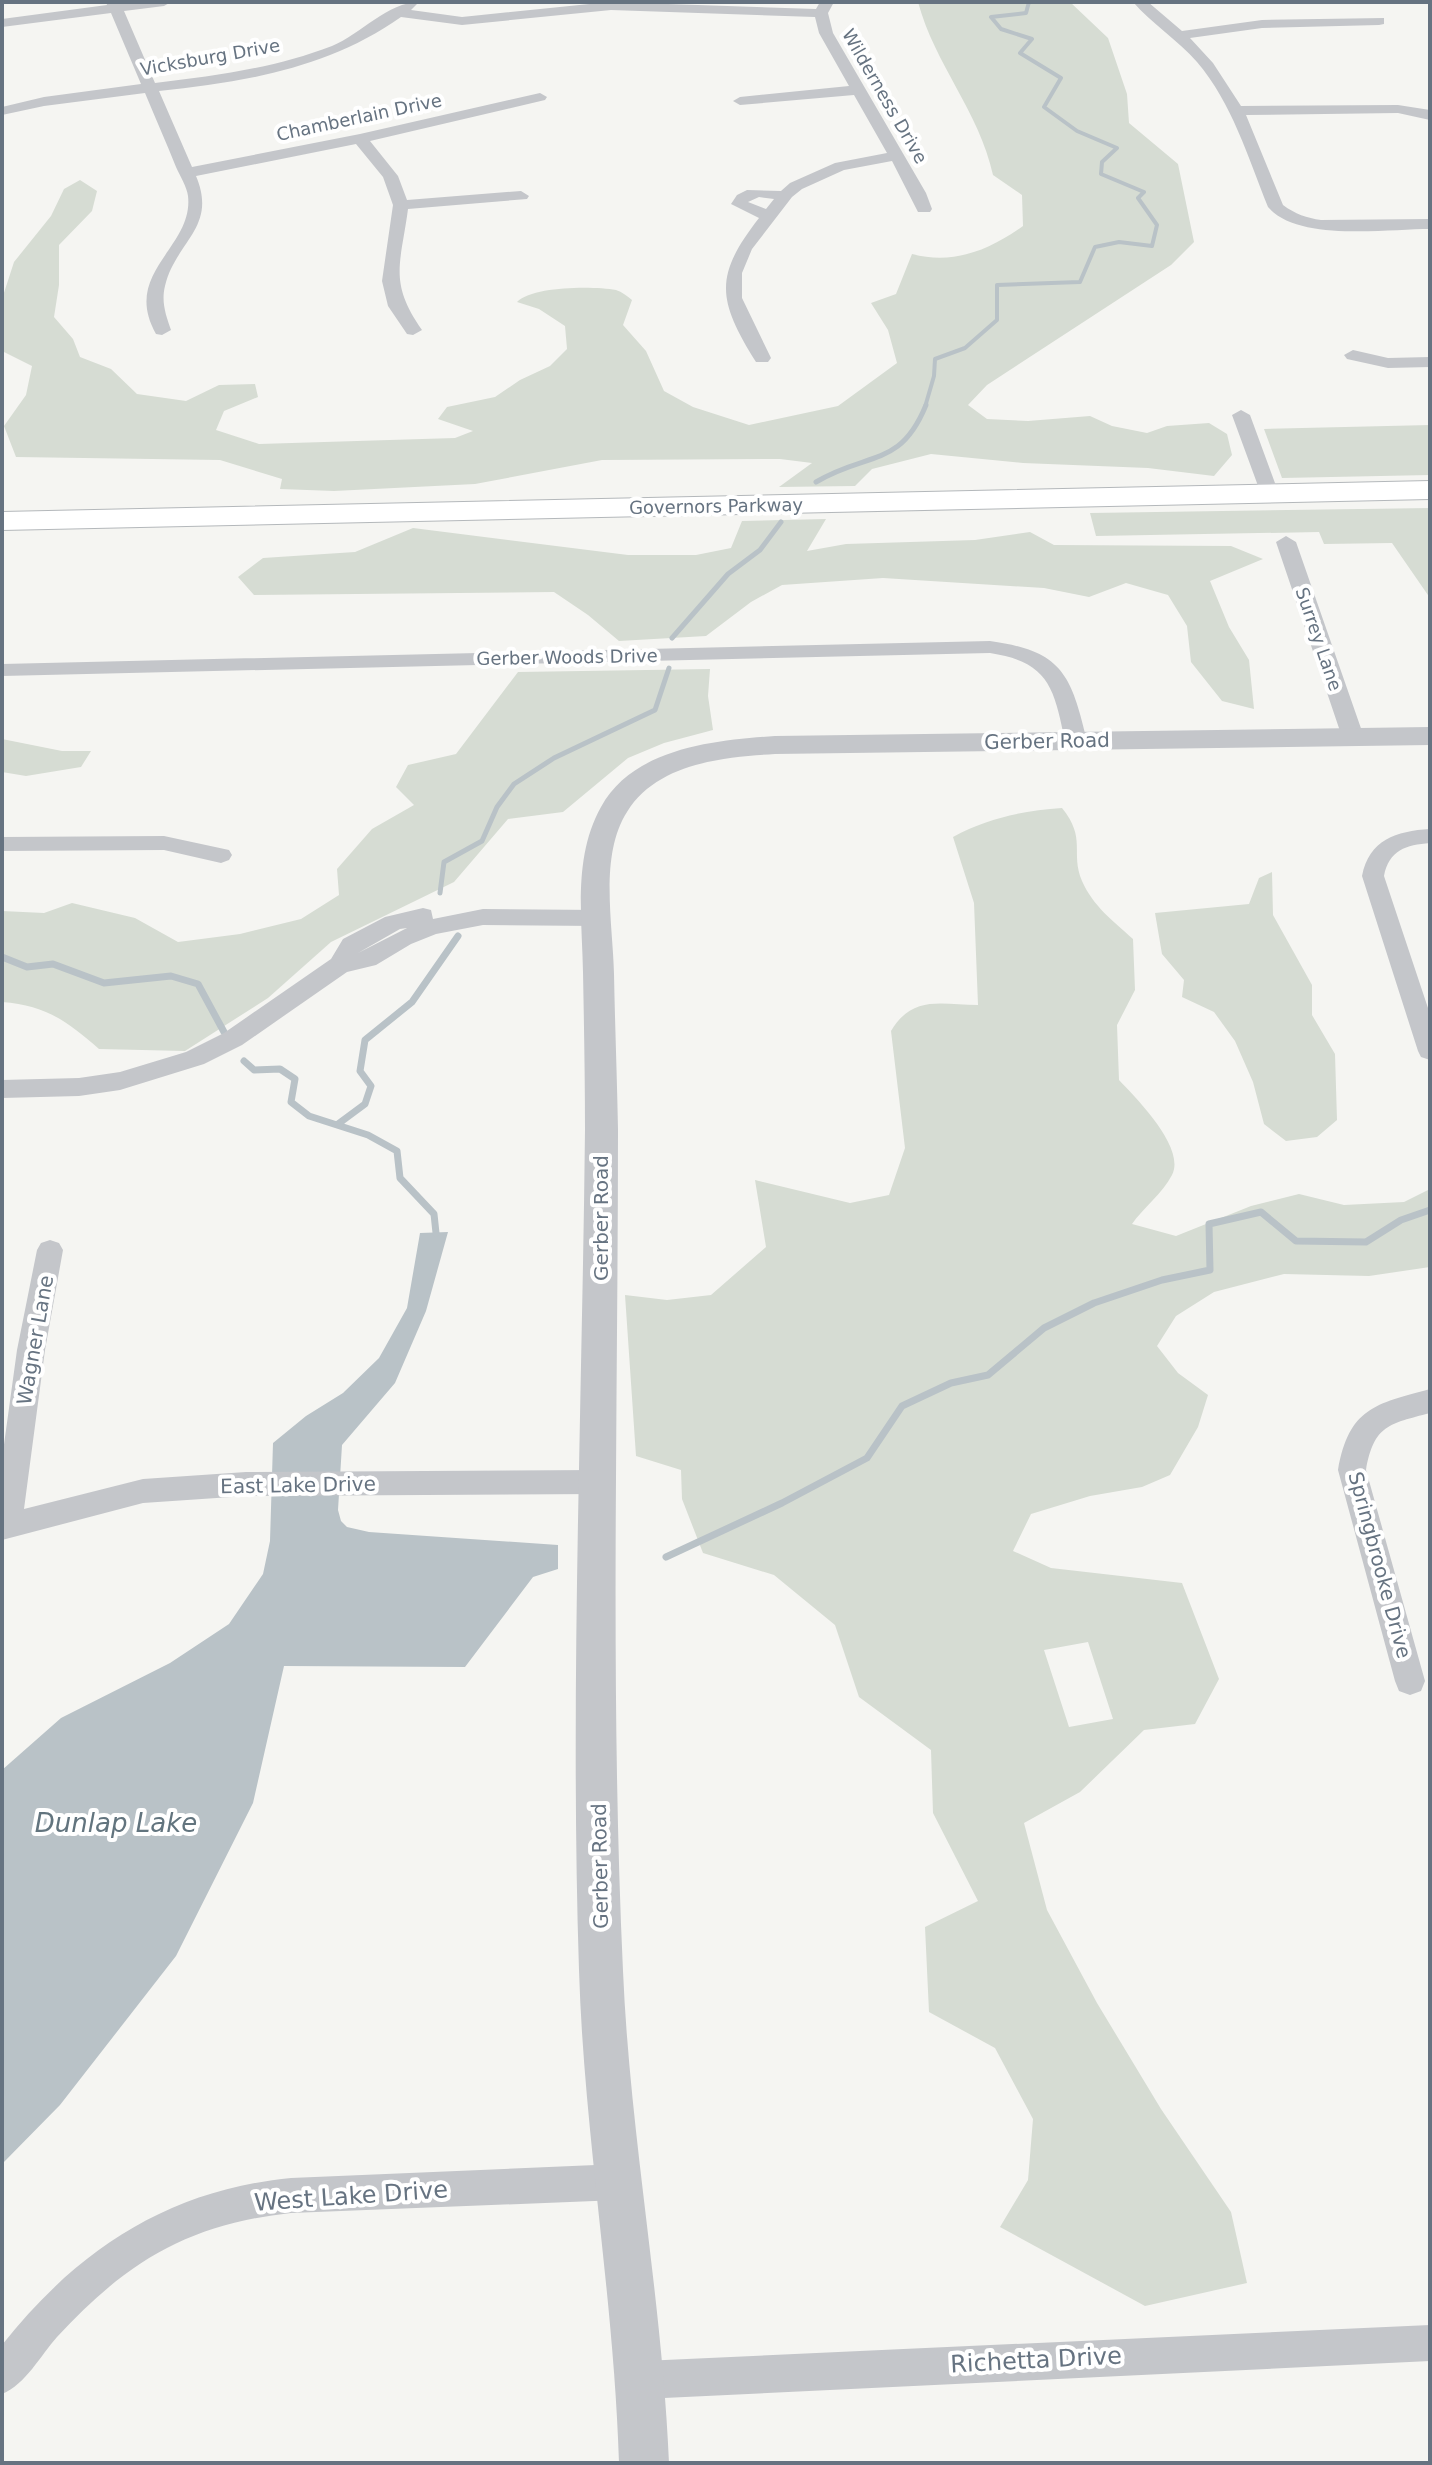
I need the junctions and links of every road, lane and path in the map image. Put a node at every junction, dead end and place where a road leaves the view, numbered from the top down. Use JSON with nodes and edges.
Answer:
{"nodes":[{"id":1,"x":164,"y":2,"type":"edge"},
{"id":2,"x":412,"y":2,"type":"edge"},
{"id":3,"x":1140,"y":2,"type":"edge"},
{"id":4,"x":659,"y":4,"type":"edge"},
{"id":5,"x":115,"y":6,"type":"edge"},
{"id":6,"x":824,"y":8,"type":"edge"},
{"id":7,"x":398,"y":12,"type":"junction"},
{"id":8,"x":1379,"y":21,"type":"dead end"},
{"id":9,"x":2,"y":23,"type":"edge"},
{"id":10,"x":1180,"y":35,"type":"junction"},
{"id":11,"x":150,"y":89,"type":"junction"},
{"id":12,"x":857,"y":90,"type":"junction"},
{"id":13,"x":540,"y":97,"type":"dead end"},
{"id":14,"x":740,"y":101,"type":"dead end"},
{"id":15,"x":2,"y":111,"type":"edge"},
{"id":16,"x":1237,"y":111,"type":"junction"},
{"id":17,"x":1430,"y":115,"type":"edge"},
{"id":18,"x":360,"y":139,"type":"junction"},
{"id":19,"x":895,"y":156,"type":"junction"},
{"id":20,"x":187,"y":173,"type":"junction"},
{"id":21,"x":521,"y":196,"type":"dead end"},
{"id":22,"x":784,"y":196,"type":"junction"},
{"id":23,"x":401,"y":205,"type":"junction"},
{"id":24,"x":924,"y":209,"type":"dead end"},
{"id":25,"x":769,"y":216,"type":"junction"},
{"id":26,"x":1430,"y":224,"type":"edge"},
{"id":27,"x":162,"y":330,"type":"dead end"},
{"id":28,"x":413,"y":330,"type":"dead end"},
{"id":29,"x":1353,"y":355,"type":"dead end"},
{"id":30,"x":762,"y":358,"type":"dead end"},
{"id":31,"x":1430,"y":362,"type":"edge"},
{"id":32,"x":1241,"y":415,"type":"dead end"},
{"id":33,"x":1430,"y":490,"type":"edge"},
{"id":34,"x":1270,"y":494,"type":"junction"},
{"id":35,"x":2,"y":521,"type":"edge"},
{"id":36,"x":1286,"y":542,"type":"dead end"},
{"id":37,"x":2,"y":670,"type":"edge"},
{"id":38,"x":1430,"y":736,"type":"edge"},
{"id":39,"x":1353,"y":737,"type":"junction"},
{"id":40,"x":1076,"y":741,"type":"junction"},
{"id":41,"x":1430,"y":836,"type":"edge"},
{"id":42,"x":2,"y":844,"type":"edge"},
{"id":43,"x":221,"y":855,"type":"dead end"},
{"id":44,"x":598,"y":909,"type":"junction"},
{"id":45,"x":1430,"y":1051,"type":"edge"},
{"id":46,"x":2,"y":1089,"type":"edge"},
{"id":47,"x":50,"y":1250,"type":"dead end"},
{"id":48,"x":1430,"y":1401,"type":"edge"},
{"id":49,"x":599,"y":1482,"type":"junction"},
{"id":50,"x":5,"y":1526,"type":"edge"},
{"id":51,"x":1410,"y":1681,"type":"dead end"},
{"id":52,"x":619,"y":2182,"type":"junction"},
{"id":53,"x":1430,"y":2343,"type":"edge"},
{"id":54,"x":2,"y":2375,"type":"edge"},
{"id":55,"x":643,"y":2380,"type":"junction"},
{"id":56,"x":644,"y":2463,"type":"edge"}],
"edges":[{"from":1,"to":5,"type":"street"},
{"from":2,"to":7,"type":"street","name":"Vicksburg Drive"},
{"from":3,"to":10,"type":"street"},
{"from":4,"to":6,"type":"street"},
{"from":4,"to":7,"type":"street"},
{"from":5,"to":9,"type":"street"},
{"from":5,"to":11,"type":"street"},
{"from":6,"to":12,"type":"street","name":"Wilderness Drive"},
{"from":7,"to":11,"type":"street","name":"Vicksburg Drive"},
{"from":8,"to":10,"type":"street"},
{"from":10,"to":16,"type":"street"},
{"from":11,"to":15,"type":"street","name":"Vicksburg Drive"},
{"from":11,"to":20,"type":"street"},
{"from":12,"to":14,"type":"street"},
{"from":12,"to":19,"type":"street","name":"Wilderness Drive"},
{"from":13,"to":18,"type":"street","name":"Chamberlain Drive"},
{"from":16,"to":17,"type":"street"},
{"from":16,"to":26,"type":"street"},
{"from":18,"to":20,"type":"street","name":"Chamberlain Drive"},
{"from":18,"to":23,"type":"street"},
{"from":19,"to":22,"type":"street"},
{"from":19,"to":24,"type":"street","name":"Wilderness Drive"},
{"from":20,"to":27,"type":"street"},
{"from":21,"to":23,"type":"street"},
{"from":22,"to":25,"type":"street"},
{"from":22,"to":25,"type":"street"},
{"from":23,"to":28,"type":"street"},
{"from":25,"to":30,"type":"street"},
{"from":29,"to":31,"type":"street"},
{"from":32,"to":34,"type":"street"},
{"from":33,"to":34,"type":"main road","name":"Governors Parkway"},
{"from":34,"to":35,"type":"main road","name":"Governors Parkway"},
{"from":36,"to":39,"type":"street","name":"Surrey Lane"},
{"from":37,"to":40,"type":"street","name":"Gerber Woods Drive"},
{"from":38,"to":39,"type":"street","name":"Gerber Road"},
{"from":39,"to":40,"type":"street","name":"Gerber Road"},
{"from":40,"to":44,"type":"street","name":"Gerber Road"},
{"from":41,"to":45,"type":"street"},
{"from":42,"to":43,"type":"street"},
{"from":44,"to":46,"type":"street"},
{"from":44,"to":49,"type":"street","name":"Gerber Road"},
{"from":47,"to":50,"type":"street","name":"Wagner Lane"},
{"from":48,"to":51,"type":"street","name":"Springbrooke Drive"},
{"from":49,"to":50,"type":"street","name":"East Lake Drive"},
{"from":49,"to":52,"type":"street","name":"Gerber Road"},
{"from":52,"to":54,"type":"street","name":"West Lake Drive"},
{"from":52,"to":55,"type":"street","name":"Gerber Road"},
{"from":53,"to":55,"type":"street","name":"Richetta Drive"},
{"from":55,"to":56,"type":"street","name":"Gerber Road"}]}
